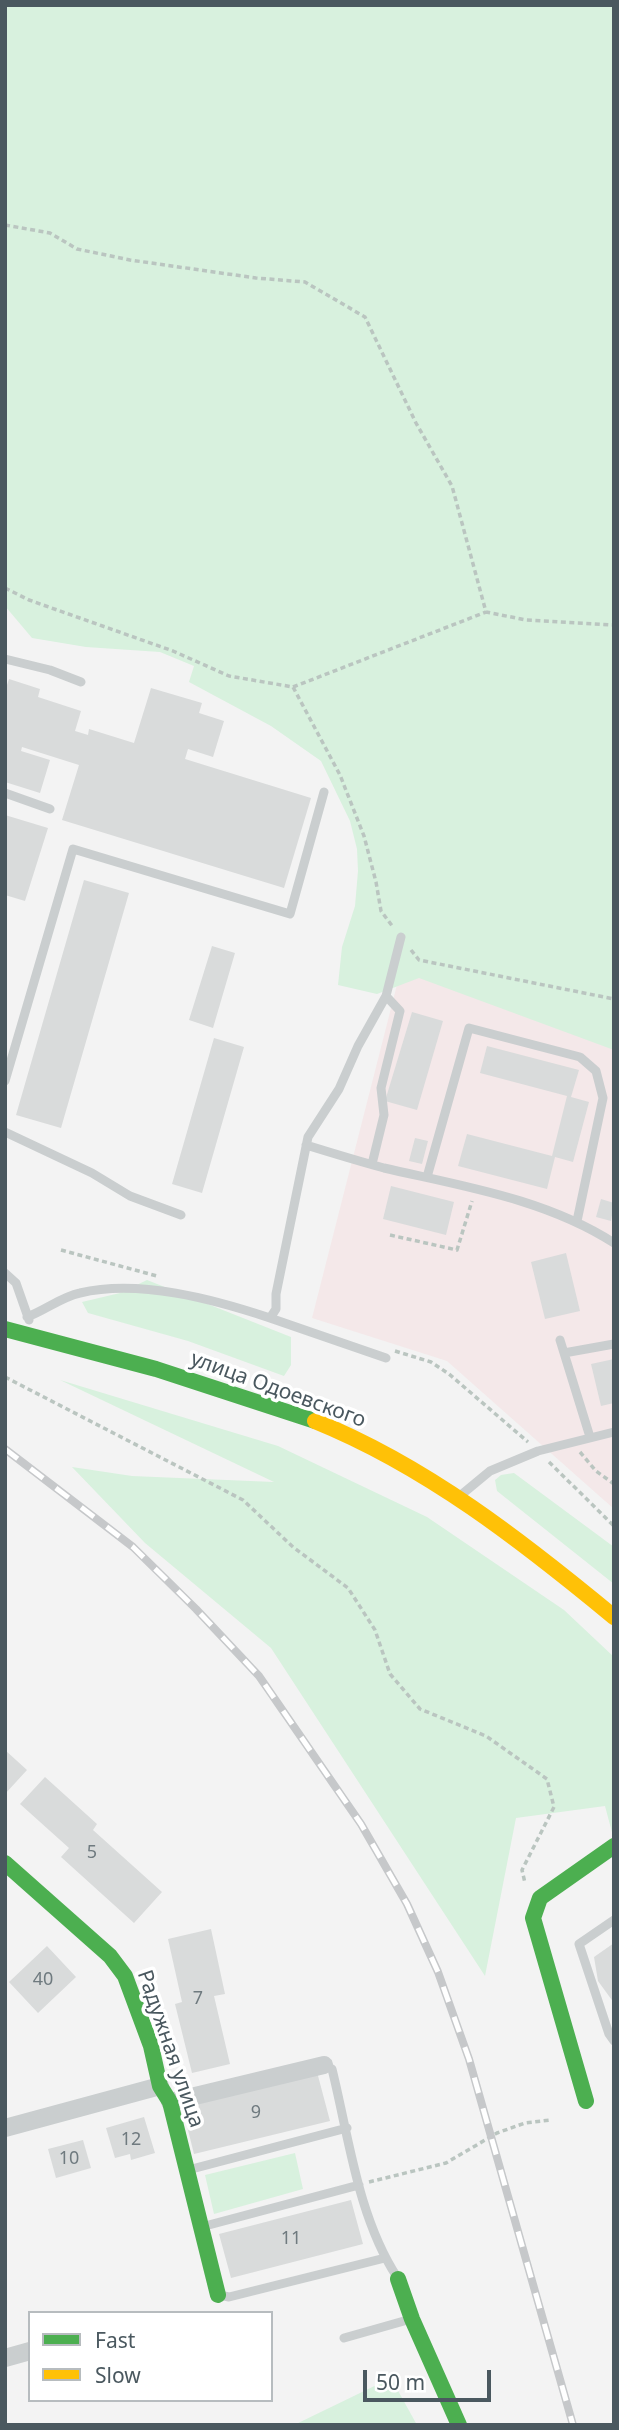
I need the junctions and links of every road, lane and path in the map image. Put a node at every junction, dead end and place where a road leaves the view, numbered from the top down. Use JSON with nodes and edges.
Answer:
{"nodes":[{"id":1,"x":5,"y":225,"type":"edge"},
{"id":2,"x":486,"y":612,"type":"junction"},
{"id":3,"x":614,"y":625,"type":"edge"},
{"id":4,"x":5,"y":659,"type":"edge"},
{"id":5,"x":81,"y":682,"type":"dead end"},
{"id":6,"x":293,"y":687,"type":"dead end"},
{"id":7,"x":324,"y":792,"type":"dead end"},
{"id":8,"x":5,"y":793,"type":"edge"},
{"id":9,"x":50,"y":809,"type":"dead end"},
{"id":10,"x":401,"y":937,"type":"dead end"},
{"id":11,"x":386,"y":996,"type":"junction"},
{"id":12,"x":5,"y":1081,"type":"edge"},
{"id":13,"x":5,"y":1132,"type":"edge"},
{"id":14,"x":306,"y":1145,"type":"junction"},
{"id":15,"x":372,"y":1164,"type":"junction"},
{"id":16,"x":427,"y":1177,"type":"junction"},
{"id":17,"x":475,"y":1188,"type":"junction"},
{"id":18,"x":181,"y":1214,"type":"dead end"},
{"id":19,"x":577,"y":1221,"type":"junction"},
{"id":20,"x":390,"y":1235,"type":"dead end"},
{"id":21,"x":614,"y":1243,"type":"edge"},
{"id":22,"x":5,"y":1273,"type":"edge"},
{"id":23,"x":27,"y":1317,"type":"junction"},
{"id":24,"x":270,"y":1318,"type":"junction"},
{"id":25,"x":5,"y":1329,"type":"edge"},
{"id":26,"x":39,"y":1336,"type":"junction"},
{"id":27,"x":560,"y":1340,"type":"dead end"},
{"id":28,"x":614,"y":1343,"type":"edge"},
{"id":29,"x":564,"y":1353,"type":"junction"},
{"id":30,"x":386,"y":1358,"type":"dead end"},
{"id":31,"x":5,"y":1377,"type":"edge"},
{"id":32,"x":614,"y":1432,"type":"edge"},
{"id":33,"x":590,"y":1437,"type":"junction"},
{"id":34,"x":572,"y":1442,"type":"junction"},
{"id":35,"x":614,"y":1484,"type":"edge"},
{"id":36,"x":457,"y":1498,"type":"junction"},
{"id":37,"x":614,"y":1617,"type":"edge"},
{"id":38,"x":614,"y":1846,"type":"edge"},
{"id":39,"x":5,"y":1863,"type":"edge"},
{"id":40,"x":533,"y":1918,"type":"junction"},
{"id":41,"x":614,"y":1920,"type":"edge"},
{"id":42,"x":614,"y":2041,"type":"edge"},
{"id":43,"x":324,"y":2065,"type":"joint"},
{"id":44,"x":160,"y":2086,"type":"junction"},
{"id":45,"x":586,"y":2101,"type":"dead end"},
{"id":46,"x":170,"y":2102,"type":"junction"},
{"id":47,"x":550,"y":2120,"type":"dead end"},
{"id":48,"x":5,"y":2128,"type":"edge"},
{"id":49,"x":347,"y":2128,"type":"junction"},
{"id":50,"x":186,"y":2170,"type":"junction"},
{"id":51,"x":359,"y":2185,"type":"junction"},
{"id":52,"x":201,"y":2227,"type":"junction"},
{"id":53,"x":385,"y":2258,"type":"junction"},
{"id":54,"x":398,"y":2279,"type":"joint"},
{"id":55,"x":218,"y":2295,"type":"joint"},
{"id":56,"x":412,"y":2319,"type":"junction"},
{"id":57,"x":344,"y":2338,"type":"dead end"},
{"id":58,"x":28,"y":2352,"type":"edge"},
{"id":59,"x":5,"y":2358,"type":"edge"},
{"id":60,"x":459,"y":2425,"type":"edge"}],
"edges":[{"from":1,"to":2,"type":"path"},
{"from":2,"to":3,"type":"path"},
{"from":2,"to":6,"type":"path"},
{"from":4,"to":5,"type":"lane"},
{"from":7,"to":12,"type":"lane"},
{"from":8,"to":9,"type":"lane"},
{"from":10,"to":11,"type":"lane"},
{"from":11,"to":14,"type":"lane"},
{"from":11,"to":15,"type":"lane"},
{"from":13,"to":18,"type":"lane"},
{"from":14,"to":15,"type":"lane"},
{"from":14,"to":24,"type":"lane"},
{"from":15,"to":16,"type":"lane"},
{"from":16,"to":17,"type":"lane"},
{"from":16,"to":19,"type":"lane"},
{"from":17,"to":19,"type":"lane"},
{"from":17,"to":20,"type":"path"},
{"from":19,"to":21,"type":"lane"},
{"from":22,"to":23,"type":"lane"},
{"from":23,"to":24,"type":"lane"},
{"from":23,"to":26,"type":"lane"},
{"from":24,"to":30,"type":"lane"},
{"from":25,"to":26,"type":"street","name":"улица Одоевского"},
{"from":26,"to":36,"type":"street","name":"улица Одоевского"},
{"from":27,"to":29,"type":"lane"},
{"from":28,"to":29,"type":"lane"},
{"from":29,"to":33,"type":"lane"},
{"from":31,"to":40,"type":"path"},
{"from":32,"to":33,"type":"lane"},
{"from":33,"to":34,"type":"lane"},
{"from":34,"to":35,"type":"path"},
{"from":34,"to":36,"type":"lane"},
{"from":36,"to":37,"type":"street","name":"улица Одоевского"},
{"from":38,"to":40,"type":"street"},
{"from":39,"to":44,"type":"street","name":"Радужная улица"},
{"from":40,"to":45,"type":"street"},
{"from":41,"to":42,"type":"lane"},
{"from":43,"to":46,"type":"street"},
{"from":43,"to":49,"type":"lane"},
{"from":44,"to":46,"type":"street","name":"Радужная улица"},
{"from":44,"to":48,"type":"street"},
{"from":46,"to":50,"type":"street","name":"Радужная улица"},
{"from":47,"to":51,"type":"path"},
{"from":49,"to":50,"type":"lane"},
{"from":49,"to":51,"type":"lane"},
{"from":50,"to":52,"type":"street","name":"Радужная улица"},
{"from":51,"to":52,"type":"lane"},
{"from":51,"to":53,"type":"lane"},
{"from":52,"to":55,"type":"street","name":"Радужная улица"},
{"from":53,"to":54,"type":"lane"},
{"from":53,"to":55,"type":"lane"},
{"from":54,"to":56,"type":"street"},
{"from":56,"to":57,"type":"lane"},
{"from":56,"to":60,"type":"street"},
{"from":58,"to":59,"type":"street"}]}
